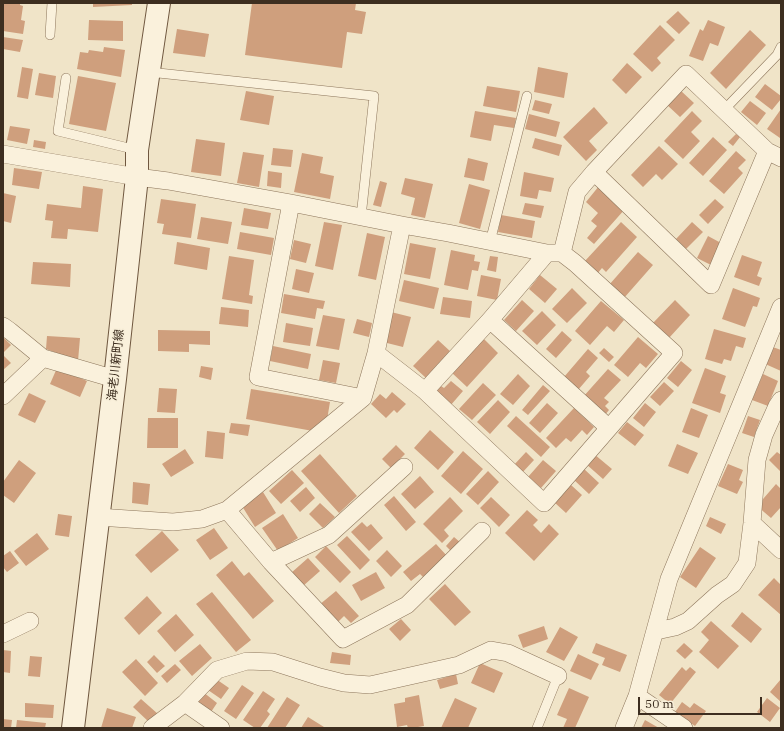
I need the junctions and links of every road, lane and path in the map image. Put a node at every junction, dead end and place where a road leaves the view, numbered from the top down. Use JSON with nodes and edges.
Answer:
{"nodes":[{"id":1,"x":52,"y":3,"type":"edge"},
{"id":2,"x":159,"y":3,"type":"edge"},
{"id":3,"x":50,"y":35,"type":"dead end"},
{"id":4,"x":781,"y":47,"type":"edge"},
{"id":5,"x":149,"y":72,"type":"junction"},
{"id":6,"x":66,"y":78,"type":"dead end"},
{"id":7,"x":527,"y":96,"type":"dead end"},
{"id":8,"x":724,"y":110,"type":"junction"},
{"id":9,"x":137,"y":150,"type":"junction"},
{"id":10,"x":3,"y":154,"type":"edge"},
{"id":11,"x":774,"y":155,"type":"edge"},
{"id":12,"x":594,"y":172,"type":"junction"},
{"id":13,"x":137,"y":178,"type":"junction"},
{"id":14,"x":292,"y":203,"type":"junction"},
{"id":15,"x":361,"y":217,"type":"junction"},
{"id":16,"x":402,"y":225,"type":"junction"},
{"id":17,"x":490,"y":242,"type":"junction"},
{"id":18,"x":554,"y":253,"type":"junction"},
{"id":19,"x":781,"y":307,"type":"edge"},
{"id":20,"x":490,"y":320,"type":"junction"},
{"id":21,"x":3,"y":326,"type":"edge"},
{"id":22,"x":376,"y":353,"type":"junction"},
{"id":23,"x":42,"y":358,"type":"junction"},
{"id":24,"x":115,"y":379,"type":"junction"},
{"id":25,"x":424,"y":391,"type":"junction"},
{"id":26,"x":3,"y":396,"type":"edge"},
{"id":27,"x":363,"y":398,"type":"junction"},
{"id":28,"x":781,"y":400,"type":"edge"},
{"id":29,"x":609,"y":428,"type":"junction"},
{"id":30,"x":404,"y":466,"type":"dead end"},
{"id":31,"x":227,"y":510,"type":"junction"},
{"id":32,"x":98,"y":517,"type":"junction"},
{"id":33,"x":752,"y":523,"type":"junction"},
{"id":34,"x":482,"y":531,"type":"dead end"},
{"id":35,"x":781,"y":550,"type":"edge"},
{"id":36,"x":271,"y":562,"type":"junction"},
{"id":37,"x":30,"y":621,"type":"dead end"},
{"id":38,"x":656,"y":629,"type":"junction"},
{"id":39,"x":3,"y":634,"type":"edge"},
{"id":40,"x":558,"y":676,"type":"joint"},
{"id":41,"x":636,"y":696,"type":"junction"},
{"id":42,"x":185,"y":704,"type":"junction"},
{"id":43,"x":74,"y":728,"type":"edge"},
{"id":44,"x":152,"y":728,"type":"edge"},
{"id":45,"x":221,"y":728,"type":"edge"},
{"id":46,"x":536,"y":728,"type":"edge"},
{"id":47,"x":624,"y":728,"type":"edge"},
{"id":48,"x":684,"y":728,"type":"edge"}],
"edges":[{"from":1,"to":3,"type":"lane"},
{"from":2,"to":5,"type":"main road","name":"海老川新町線"},
{"from":4,"to":8,"type":"lane"},
{"from":5,"to":9,"type":"main road","name":"海老川新町線"},
{"from":5,"to":15,"type":"lane"},
{"from":6,"to":9,"type":"lane"},
{"from":7,"to":17,"type":"lane"},
{"from":8,"to":11,"type":"street"},
{"from":8,"to":12,"type":"street"},
{"from":9,"to":13,"type":"main road","name":"海老川新町線"},
{"from":10,"to":13,"type":"street"},
{"from":11,"to":12,"type":"street"},
{"from":12,"to":18,"type":"street"},
{"from":13,"to":14,"type":"street"},
{"from":13,"to":24,"type":"main road","name":"海老川新町線"},
{"from":14,"to":15,"type":"street"},
{"from":14,"to":27,"type":"street"},
{"from":15,"to":16,"type":"street"},
{"from":16,"to":17,"type":"street"},
{"from":16,"to":22,"type":"street"},
{"from":17,"to":18,"type":"street"},
{"from":18,"to":20,"type":"street"},
{"from":18,"to":29,"type":"street"},
{"from":19,"to":38,"type":"street"},
{"from":20,"to":25,"type":"street"},
{"from":20,"to":29,"type":"street"},
{"from":21,"to":23,"type":"street"},
{"from":22,"to":25,"type":"street"},
{"from":22,"to":27,"type":"street"},
{"from":23,"to":24,"type":"street"},
{"from":23,"to":26,"type":"street"},
{"from":24,"to":32,"type":"main road","name":"海老川新町線"},
{"from":25,"to":29,"type":"street"},
{"from":27,"to":31,"type":"street"},
{"from":28,"to":33,"type":"street"},
{"from":30,"to":36,"type":"street"},
{"from":31,"to":32,"type":"street"},
{"from":31,"to":36,"type":"street"},
{"from":32,"to":43,"type":"main road","name":"海老川新町線"},
{"from":33,"to":35,"type":"street"},
{"from":33,"to":38,"type":"street"},
{"from":34,"to":36,"type":"street"},
{"from":37,"to":39,"type":"street"},
{"from":38,"to":41,"type":"street"},
{"from":40,"to":42,"type":"street"},
{"from":40,"to":46,"type":"lane"},
{"from":41,"to":47,"type":"street"},
{"from":41,"to":48,"type":"street"},
{"from":42,"to":44,"type":"street"},
{"from":42,"to":45,"type":"street"}]}
